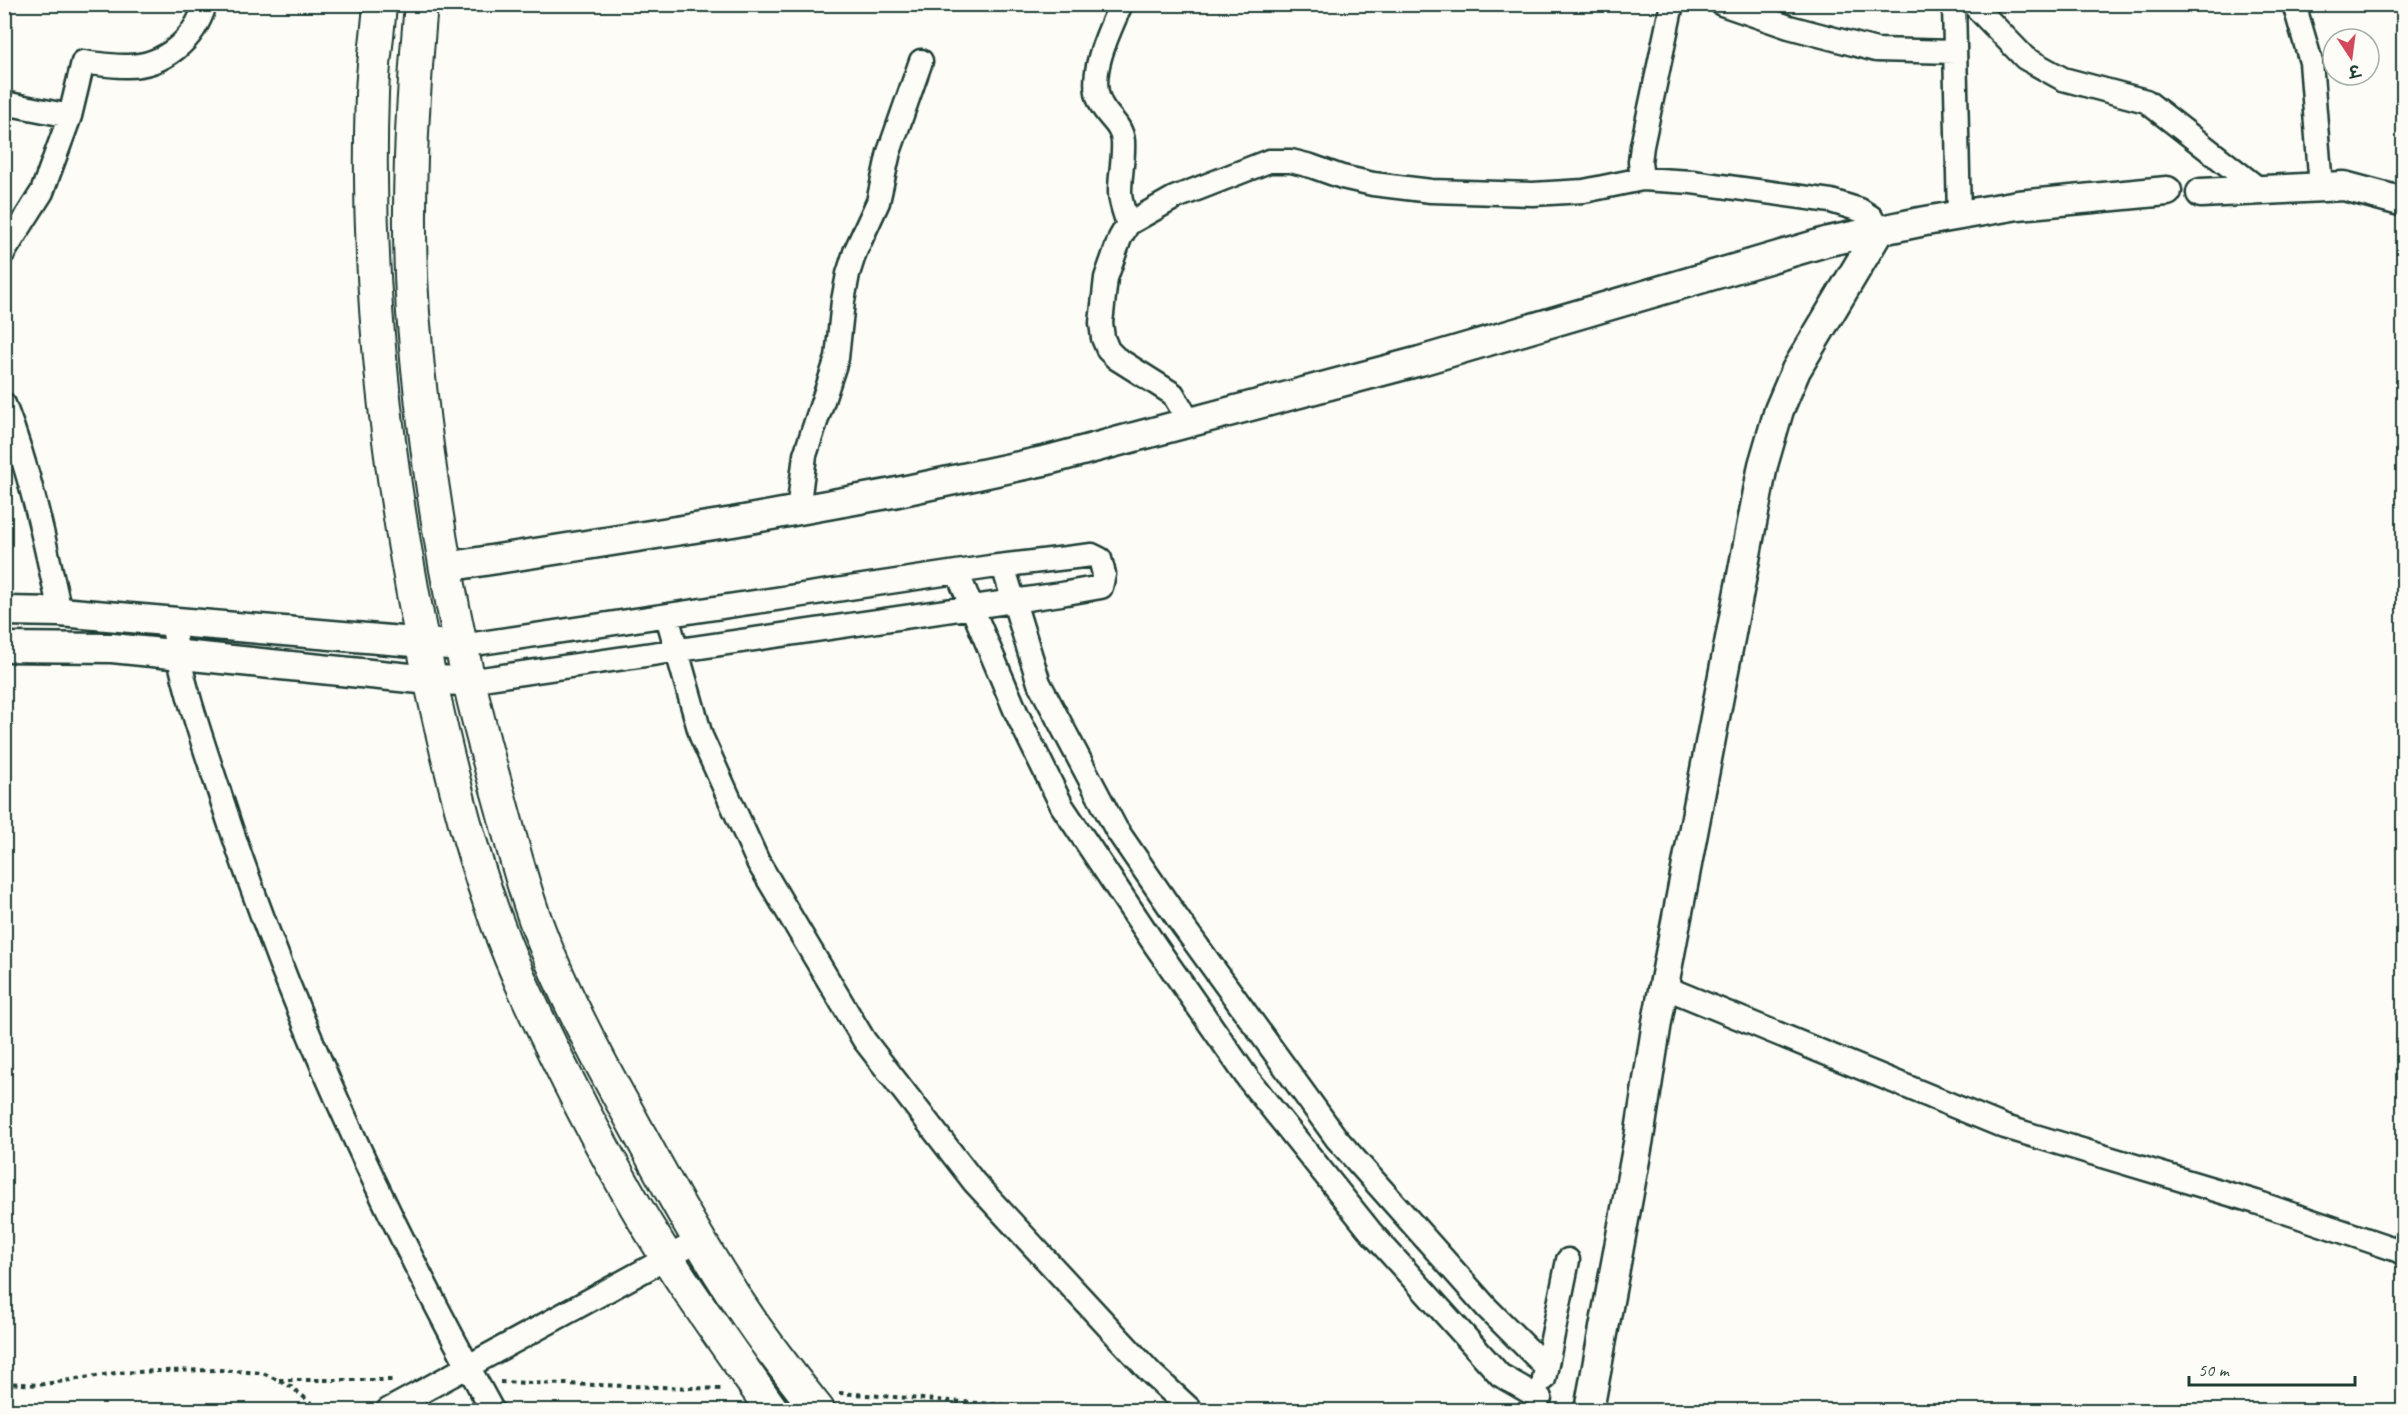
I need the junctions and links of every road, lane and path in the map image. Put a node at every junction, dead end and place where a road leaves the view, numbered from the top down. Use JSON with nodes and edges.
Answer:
{"nodes":[{"id":1,"x":205,"y":4,"type":"edge"},
{"id":2,"x":380,"y":4,"type":"edge"},
{"id":3,"x":421,"y":4,"type":"edge"},
{"id":4,"x":1121,"y":4,"type":"edge"},
{"id":5,"x":1672,"y":4,"type":"edge"},
{"id":6,"x":1722,"y":4,"type":"edge"},
{"id":7,"x":1954,"y":4,"type":"edge"},
{"id":8,"x":1973,"y":4,"type":"edge"},
{"id":9,"x":2294,"y":4,"type":"edge"},
{"id":10,"x":1955,"y":52,"type":"junction"},
{"id":11,"x":921,"y":62,"type":"dead end"},
{"id":12,"x":4,"y":103,"type":"edge"},
{"id":13,"x":70,"y":116,"type":"junction"},
{"id":14,"x":1642,"y":179,"type":"junction"},
{"id":15,"x":2321,"y":187,"type":"junction"},
{"id":16,"x":2260,"y":190,"type":"junction"},
{"id":17,"x":2166,"y":191,"type":"dead end"},
{"id":18,"x":2201,"y":193,"type":"dead end"},
{"id":19,"x":2403,"y":202,"type":"edge"},
{"id":20,"x":1959,"y":216,"type":"junction"},
{"id":21,"x":1128,"y":224,"type":"junction"},
{"id":22,"x":1879,"y":231,"type":"junction"},
{"id":23,"x":4,"y":252,"type":"edge"},
{"id":24,"x":4,"y":404,"type":"edge"},
{"id":25,"x":1190,"y":423,"type":"junction"},
{"id":26,"x":798,"y":511,"type":"junction"},
{"id":27,"x":1003,"y":566,"type":"junction"},
{"id":28,"x":446,"y":567,"type":"junction"},
{"id":29,"x":957,"y":572,"type":"junction"},
{"id":30,"x":1015,"y":601,"type":"junction"},
{"id":31,"x":972,"y":607,"type":"junction"},
{"id":32,"x":4,"y":611,"type":"edge"},
{"id":33,"x":60,"y":612,"type":"junction"},
{"id":34,"x":667,"y":615,"type":"junction"},
{"id":35,"x":172,"y":621,"type":"junction"},
{"id":36,"x":422,"y":641,"type":"junction"},
{"id":37,"x":461,"y":646,"type":"junction"},
{"id":38,"x":4,"y":647,"type":"edge"},
{"id":39,"x":677,"y":650,"type":"junction"},
{"id":40,"x":177,"y":655,"type":"junction"},
{"id":41,"x":430,"y":680,"type":"junction"},
{"id":42,"x":468,"y":681,"type":"junction"},
{"id":43,"x":1664,"y":987,"type":"junction"},
{"id":44,"x":700,"y":1240,"type":"junction"},
{"id":45,"x":2403,"y":1254,"type":"edge"},
{"id":46,"x":668,"y":1257,"type":"junction"},
{"id":47,"x":1568,"y":1260,"type":"dead end"},
{"id":48,"x":1546,"y":1367,"type":"junction"},
{"id":49,"x":471,"y":1374,"type":"junction"},
{"id":50,"x":278,"y":1380,"type":"junction"},
{"id":51,"x":399,"y":1380,"type":"dead end"},
{"id":52,"x":4,"y":1383,"type":"edge"},
{"id":53,"x":765,"y":1400,"type":"edge"},
{"id":54,"x":810,"y":1401,"type":"edge"},
{"id":55,"x":1539,"y":1404,"type":"edge"},
{"id":56,"x":314,"y":1410,"type":"edge"},
{"id":57,"x":388,"y":1410,"type":"edge"},
{"id":58,"x":492,"y":1410,"type":"edge"},
{"id":59,"x":1075,"y":1410,"type":"edge"},
{"id":60,"x":1191,"y":1410,"type":"edge"},
{"id":61,"x":1589,"y":1410,"type":"edge"}],
"edges":[{"from":1,"to":13,"type":"street"},
{"from":2,"to":36,"type":"main road"},
{"from":3,"to":28,"type":"main road"},
{"from":4,"to":21,"type":"street"},
{"from":5,"to":14,"type":"street"},
{"from":6,"to":10,"type":"street"},
{"from":7,"to":10,"type":"street"},
{"from":8,"to":16,"type":"street"},
{"from":9,"to":15,"type":"street"},
{"from":10,"to":20,"type":"street"},
{"from":11,"to":26,"type":"street"},
{"from":12,"to":13,"type":"street"},
{"from":13,"to":23,"type":"street"},
{"from":14,"to":21,"type":"street"},
{"from":14,"to":22,"type":"street"},
{"from":15,"to":16,"type":"street"},
{"from":15,"to":19,"type":"street"},
{"from":16,"to":18,"type":"street"},
{"from":17,"to":20,"type":"street"},
{"from":20,"to":22,"type":"street"},
{"from":21,"to":25,"type":"street"},
{"from":22,"to":25,"type":"street"},
{"from":22,"to":43,"type":"street"},
{"from":24,"to":33,"type":"street"},
{"from":25,"to":26,"type":"street"},
{"from":26,"to":28,"type":"street"},
{"from":27,"to":29,"type":"street"},
{"from":27,"to":30,"type":"street"},
{"from":27,"to":30,"type":"street"},
{"from":28,"to":37,"type":"main road"},
{"from":29,"to":31,"type":"street"},
{"from":29,"to":34,"type":"street"},
{"from":30,"to":31,"type":"street"},
{"from":30,"to":48,"type":"street"},
{"from":31,"to":39,"type":"street"},
{"from":31,"to":55,"type":"street"},
{"from":32,"to":33,"type":"street"},
{"from":33,"to":35,"type":"street"},
{"from":34,"to":37,"type":"street"},
{"from":34,"to":39,"type":"street"},
{"from":35,"to":36,"type":"street"},
{"from":35,"to":40,"type":"street"},
{"from":36,"to":37,"type":"street"},
{"from":36,"to":41,"type":"main road"},
{"from":37,"to":42,"type":"main road"},
{"from":38,"to":40,"type":"street"},
{"from":39,"to":42,"type":"street"},
{"from":39,"to":60,"type":"street"},
{"from":40,"to":41,"type":"street"},
{"from":40,"to":49,"type":"street"},
{"from":41,"to":42,"type":"street"},
{"from":41,"to":46,"type":"main road"},
{"from":42,"to":44,"type":"main road"},
{"from":43,"to":45,"type":"street"},
{"from":43,"to":61,"type":"street"},
{"from":44,"to":46,"type":"street"},
{"from":44,"to":54,"type":"main road"},
{"from":46,"to":49,"type":"street"},
{"from":46,"to":53,"type":"main road"},
{"from":47,"to":48,"type":"street"},
{"from":48,"to":55,"type":"street"},
{"from":49,"to":53,"type":"path"},
{"from":49,"to":57,"type":"street"},
{"from":49,"to":58,"type":"street"},
{"from":50,"to":51,"type":"path"},
{"from":50,"to":52,"type":"path"},
{"from":50,"to":56,"type":"path"},
{"from":54,"to":59,"type":"path"}]}
